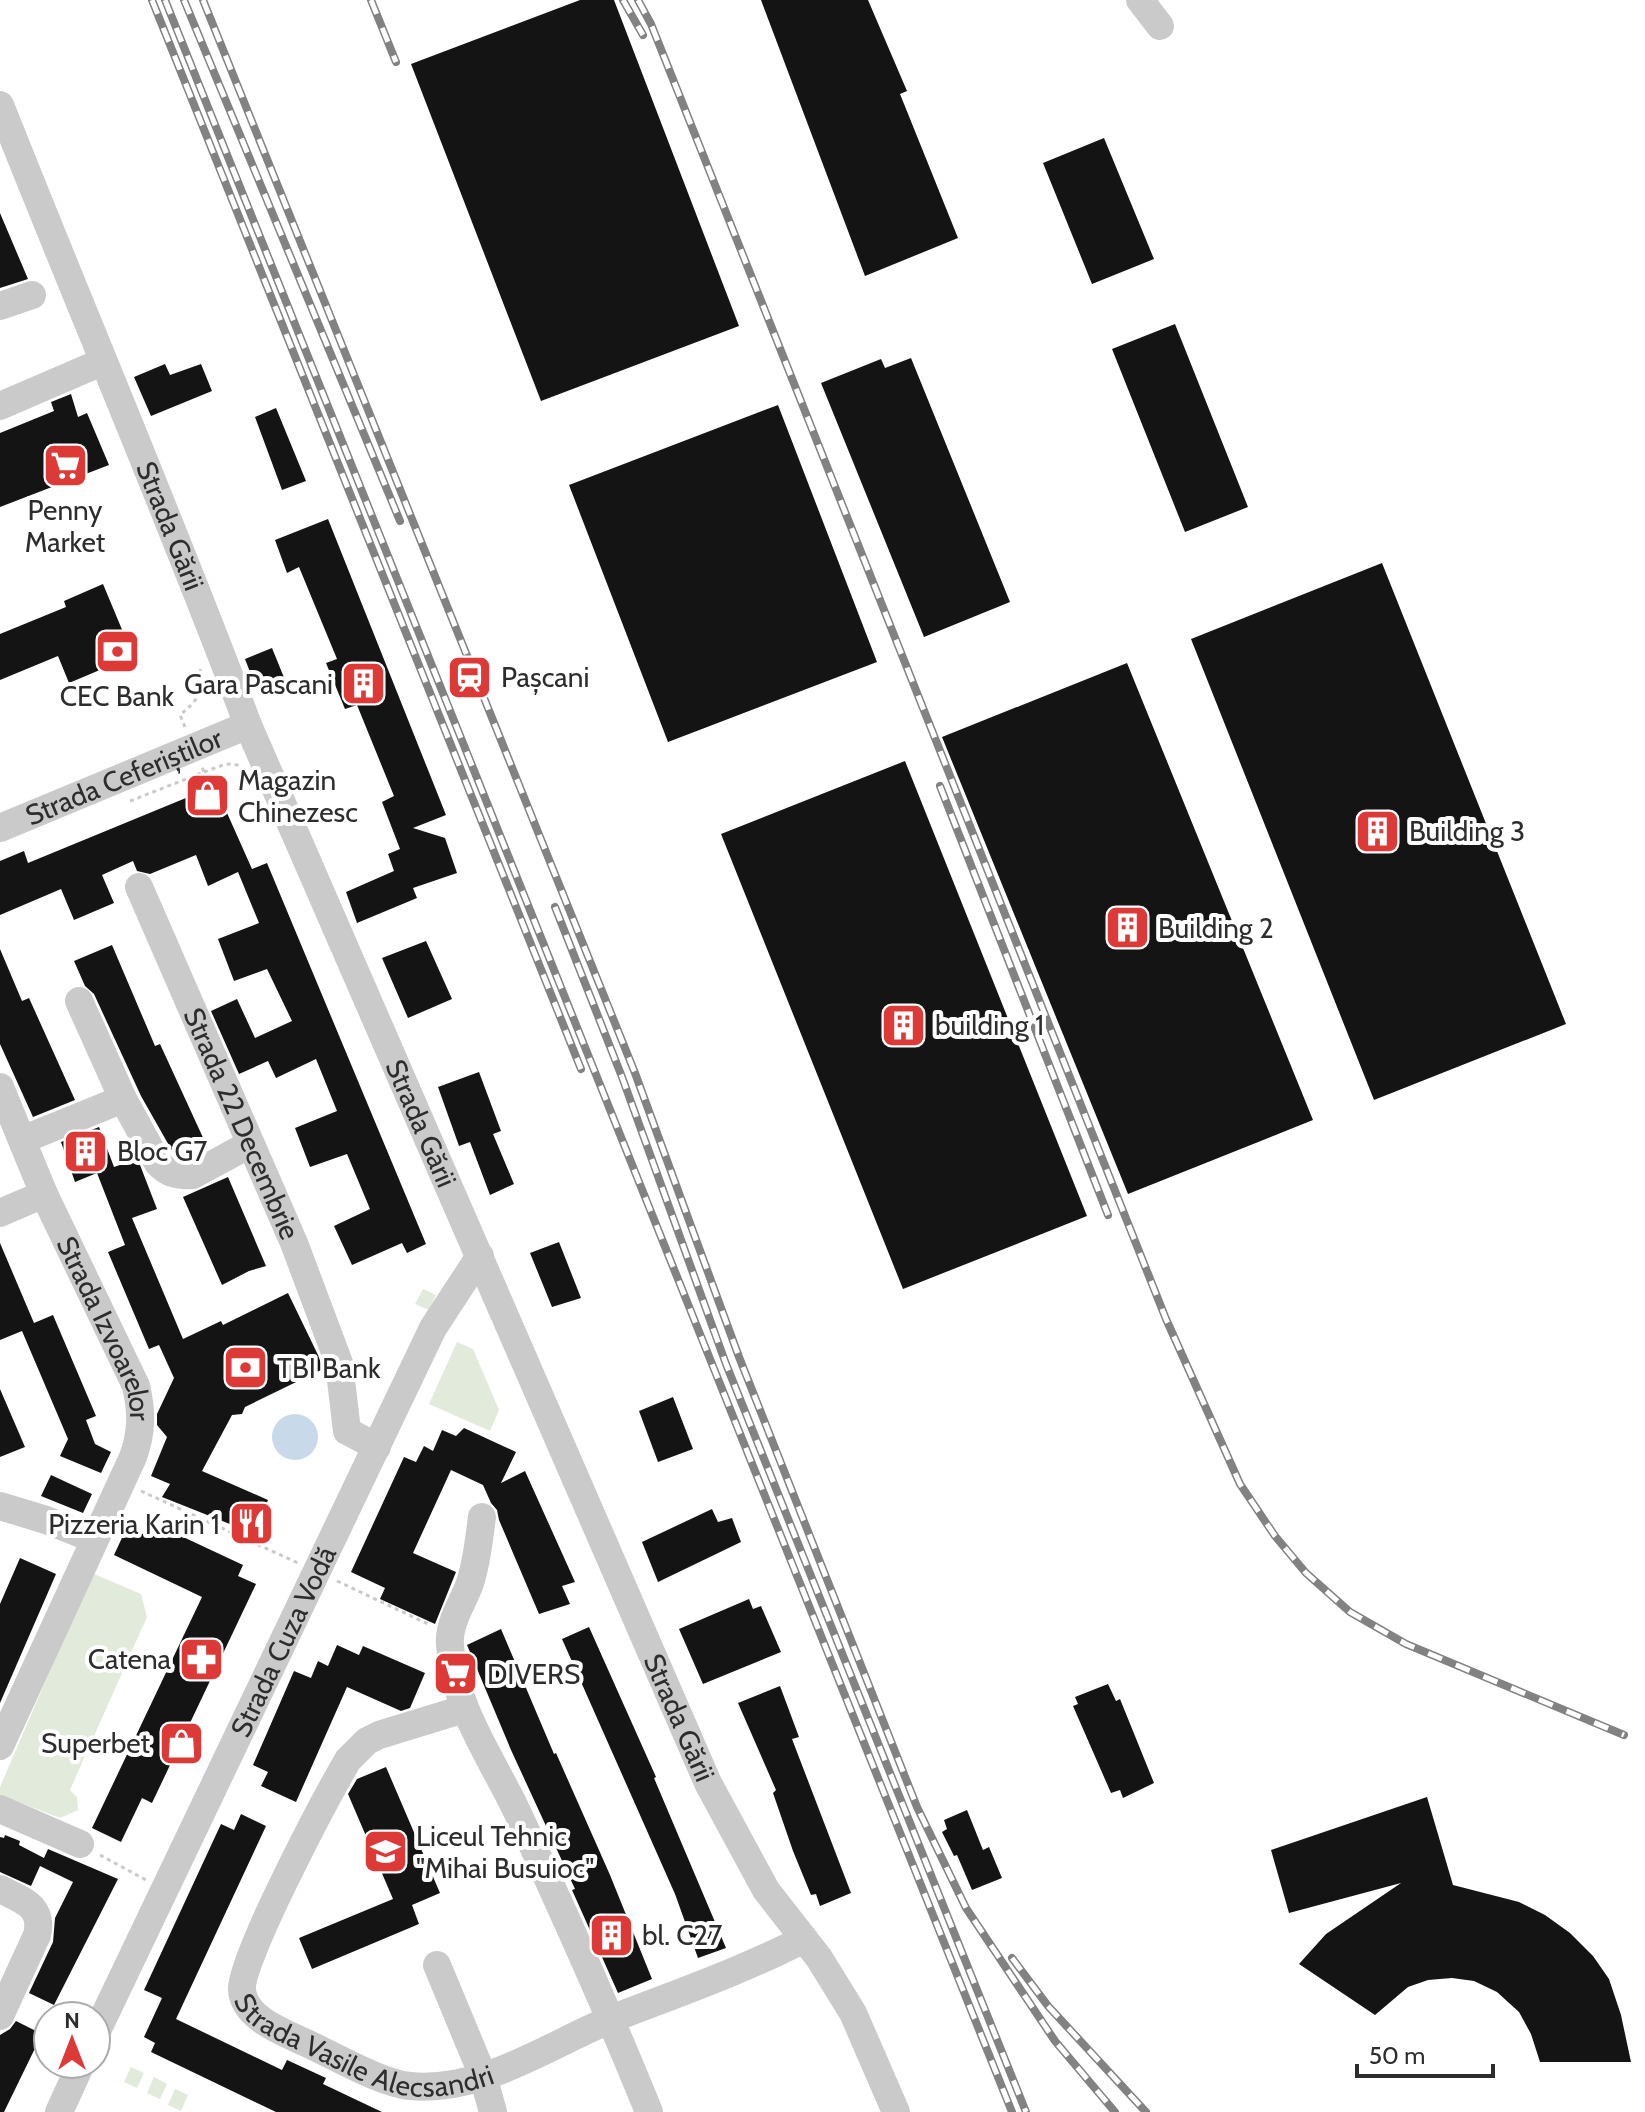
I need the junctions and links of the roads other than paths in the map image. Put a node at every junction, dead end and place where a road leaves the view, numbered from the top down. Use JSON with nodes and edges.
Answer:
{"nodes":[{"id":1,"x":1140,"y":0,"type":"edge"},
{"id":2,"x":1160,"y":26,"type":"dead end"},
{"id":3,"x":0,"y":105,"type":"edge"},
{"id":4,"x":32,"y":295,"type":"dead end"},
{"id":5,"x":0,"y":306,"type":"edge"},
{"id":6,"x":102,"y":362,"type":"junction"},
{"id":7,"x":0,"y":406,"type":"edge"},
{"id":8,"x":248,"y":725,"type":"junction"},
{"id":9,"x":0,"y":828,"type":"edge"},
{"id":10,"x":139,"y":887,"type":"dead end"},
{"id":11,"x":79,"y":1001,"type":"dead end"},
{"id":12,"x":0,"y":1087,"type":"edge"},
{"id":13,"x":123,"y":1099,"type":"junction"},
{"id":14,"x":22,"y":1140,"type":"junction"},
{"id":15,"x":250,"y":1144,"type":"junction"},
{"id":16,"x":44,"y":1194,"type":"junction"},
{"id":17,"x":0,"y":1213,"type":"edge"},
{"id":18,"x":480,"y":1256,"type":"junction"},
{"id":19,"x":377,"y":1447,"type":"junction"},
{"id":20,"x":0,"y":1506,"type":"edge"},
{"id":21,"x":482,"y":1517,"type":"dead end"},
{"id":22,"x":94,"y":1539,"type":"junction"},
{"id":23,"x":464,"y":1709,"type":"junction"},
{"id":24,"x":0,"y":1746,"type":"edge"},
{"id":25,"x":0,"y":1809,"type":"edge"},
{"id":26,"x":80,"y":1844,"type":"road end"},
{"id":27,"x":0,"y":1889,"type":"edge"},
{"id":28,"x":804,"y":1939,"type":"junction"},
{"id":29,"x":437,"y":1965,"type":"dead end"},
{"id":30,"x":111,"y":2000,"type":"edge"},
{"id":31,"x":0,"y":2016,"type":"edge"},
{"id":32,"x":611,"y":2019,"type":"junction"},
{"id":33,"x":483,"y":2076,"type":"junction"},
{"id":34,"x":74,"y":2080,"type":"edge"},
{"id":35,"x":59,"y":2112,"type":"edge"},
{"id":36,"x":493,"y":2112,"type":"edge"},
{"id":37,"x":649,"y":2112,"type":"edge"},
{"id":38,"x":896,"y":2112,"type":"edge"}],
"edges":[{"from":1,"to":2,"type":"street"},
{"from":3,"to":6,"type":"street","name":"Strada Gării"},
{"from":4,"to":5,"type":"street"},
{"from":6,"to":7,"type":"street"},
{"from":6,"to":8,"type":"street","name":"Strada Gării"},
{"from":8,"to":9,"type":"street","name":"Strada Ceferiștilor"},
{"from":8,"to":18,"type":"street","name":"Strada Gării"},
{"from":10,"to":15,"type":"street","name":"Strada 22 Decembrie"},
{"from":11,"to":13,"type":"street"},
{"from":12,"to":14,"type":"street","name":"Strada Izvoarelor"},
{"from":13,"to":14,"type":"street"},
{"from":13,"to":15,"type":"street"},
{"from":14,"to":16,"type":"street","name":"Strada Izvoarelor"},
{"from":15,"to":19,"type":"street","name":"Strada 22 Decembrie"},
{"from":16,"to":17,"type":"street"},
{"from":16,"to":22,"type":"street","name":"Strada Izvoarelor"},
{"from":18,"to":19,"type":"street","name":"Strada Cuza Vodă"},
{"from":18,"to":28,"type":"street","name":"Strada Gării"},
{"from":19,"to":30,"type":"street","name":"Strada Cuza Vodă"},
{"from":20,"to":22,"type":"street"},
{"from":21,"to":23,"type":"street"},
{"from":22,"to":24,"type":"street","name":"Strada Izvoarelor"},
{"from":23,"to":32,"type":"street"},
{"from":23,"to":33,"type":"street","name":"Strada Vasile Alecsandri"},
{"from":25,"to":26,"type":"street"},
{"from":27,"to":31,"type":"street"},
{"from":28,"to":32,"type":"street","name":"Strada Vasile Alecsandri"},
{"from":28,"to":38,"type":"street","name":"Strada Gării"},
{"from":29,"to":33,"type":"street"},
{"from":32,"to":33,"type":"street","name":"Strada Vasile Alecsandri"},
{"from":32,"to":37,"type":"street"},
{"from":33,"to":36,"type":"street"},
{"from":34,"to":35,"type":"street"}]}
